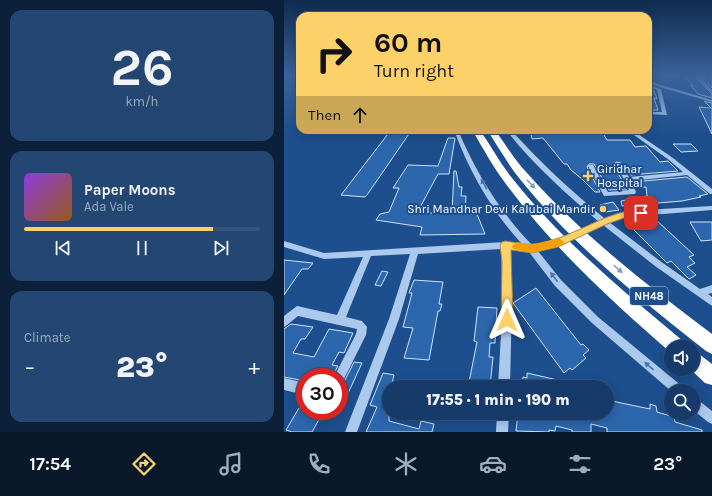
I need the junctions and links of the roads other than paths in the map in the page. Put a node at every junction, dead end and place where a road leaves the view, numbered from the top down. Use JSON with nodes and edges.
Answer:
{"nodes":[{"id":1,"x":660,"y":95,"type":"edge"},
{"id":2,"x":692,"y":95,"type":"edge"},
{"id":3,"x":712,"y":101,"type":"edge"},
{"id":4,"x":652,"y":113,"type":"edge"},
{"id":5,"x":458,"y":134,"type":"edge"},
{"id":6,"x":479,"y":134,"type":"edge"},
{"id":7,"x":494,"y":134,"type":"edge"},
{"id":8,"x":512,"y":134,"type":"edge"},
{"id":9,"x":635,"y":134,"type":"edge"},
{"id":10,"x":591,"y":166,"type":"dead end"},
{"id":11,"x":618,"y":166,"type":"dead end"},
{"id":12,"x":688,"y":173,"type":"junction"},
{"id":13,"x":627,"y":179,"type":"junction"},
{"id":14,"x":712,"y":192,"type":"edge"},
{"id":15,"x":712,"y":208,"type":"edge"},
{"id":16,"x":604,"y":221,"type":"junction"},
{"id":17,"x":284,"y":244,"type":"edge"},
{"id":18,"x":505,"y":245,"type":"junction"},
{"id":19,"x":532,"y":249,"type":"junction"},
{"id":20,"x":415,"y":250,"type":"junction"},
{"id":21,"x":369,"y":253,"type":"junction"},
{"id":22,"x":712,"y":289,"type":"edge"},
{"id":23,"x":699,"y":293,"type":"junction"},
{"id":24,"x":712,"y":302,"type":"edge"},
{"id":25,"x":340,"y":320,"type":"junction"},
{"id":26,"x":284,"y":322,"type":"edge"},
{"id":27,"x":670,"y":340,"type":"edge"},
{"id":28,"x":712,"y":345,"type":"edge"},
{"id":29,"x":700,"y":366,"type":"edge"},
{"id":30,"x":344,"y":368,"type":"edge"},
{"id":31,"x":712,"y":376,"type":"edge"},
{"id":32,"x":504,"y":380,"type":"edge"},
{"id":33,"x":284,"y":384,"type":"edge"},
{"id":34,"x":671,"y":384,"type":"edge"},
{"id":35,"x":296,"y":387,"type":"edge"},
{"id":36,"x":700,"y":409,"type":"edge"},
{"id":37,"x":712,"y":418,"type":"edge"},
{"id":38,"x":503,"y":420,"type":"edge"},
{"id":39,"x":351,"y":432,"type":"edge"},
{"id":40,"x":502,"y":432,"type":"edge"}],
"edges":[{"from":1,"to":4,"type":"street"},
{"from":2,"to":3,"type":"street"},
{"from":19,"to":5,"type":"street","one_way":true},
{"from":6,"to":27,"type":"highway","number":"NH48"},
{"from":7,"to":28,"type":"highway","number":"NH48","one_way":true},
{"from":8,"to":16,"type":"street"},
{"from":9,"to":12,"type":"street"},
{"from":10,"to":13,"type":"street"},
{"from":11,"to":13,"type":"street"},
{"from":12,"to":13,"type":"street"},
{"from":12,"to":14,"type":"street"},
{"from":15,"to":16,"type":"street"},
{"from":16,"to":19,"type":"street"},
{"from":16,"to":23,"type":"street"},
{"from":17,"to":21,"type":"street"},
{"from":18,"to":19,"type":"street"},
{"from":18,"to":20,"type":"street"},
{"from":18,"to":32,"type":"street"},
{"from":34,"to":19,"type":"street","one_way":true},
{"from":20,"to":21,"type":"street"},
{"from":20,"to":39,"type":"street"},
{"from":21,"to":25,"type":"street"},
{"from":22,"to":23,"type":"street"},
{"from":23,"to":24,"type":"street"},
{"from":25,"to":26,"type":"street"},
{"from":25,"to":30,"type":"street"},
{"from":29,"to":31,"type":"highway"},
{"from":33,"to":35,"type":"street"},
{"from":36,"to":37,"type":"street"},
{"from":38,"to":40,"type":"street"}]}
